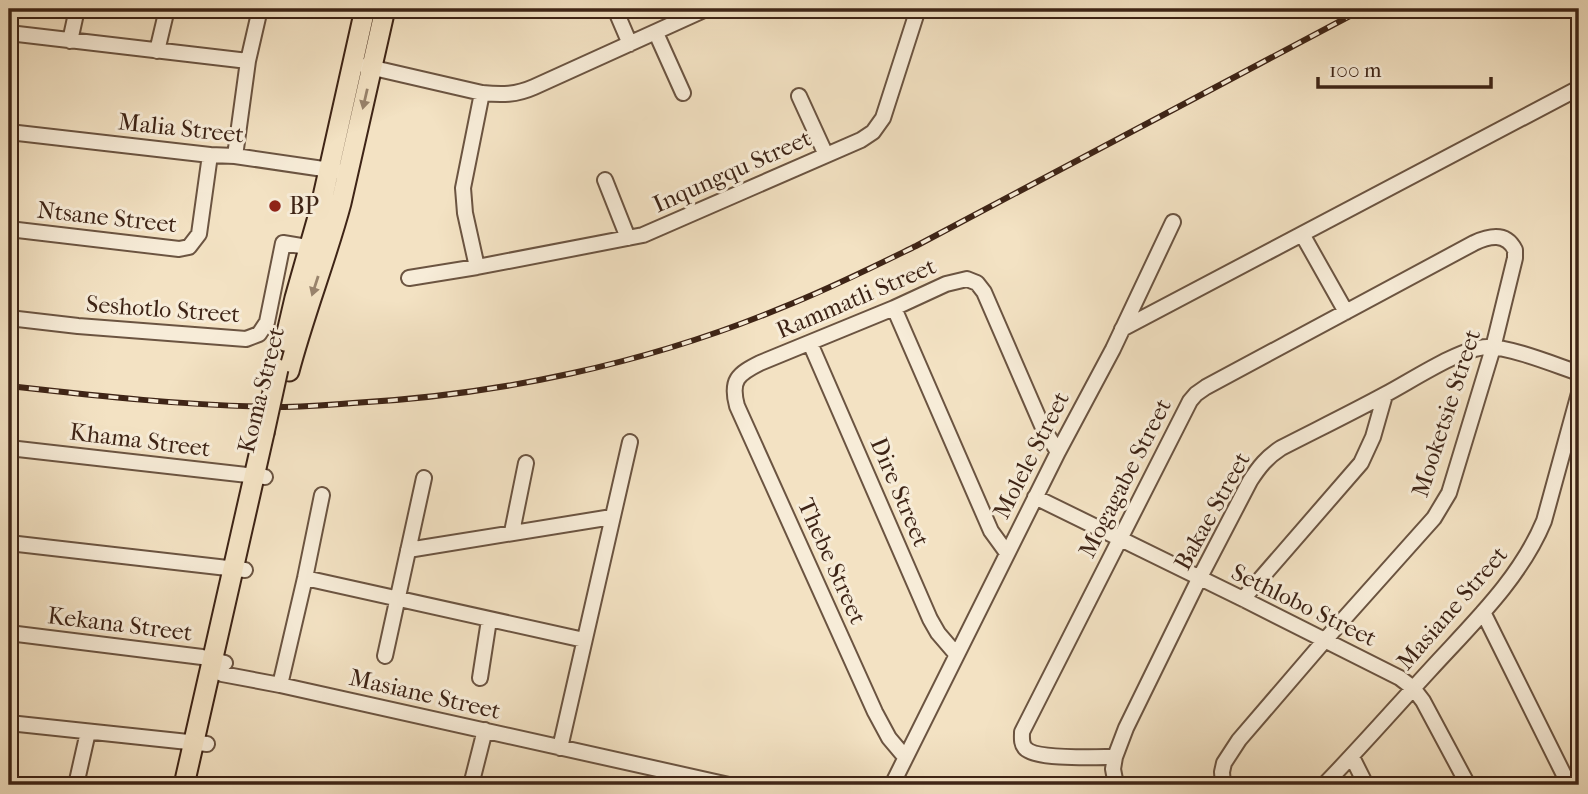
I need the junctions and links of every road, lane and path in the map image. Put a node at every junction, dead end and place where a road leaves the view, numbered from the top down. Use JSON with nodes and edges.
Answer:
{"nodes":[{"id":1,"x":77,"y":9,"type":"edge"},
{"id":2,"x":167,"y":9,"type":"edge"},
{"id":3,"x":260,"y":9,"type":"edge"},
{"id":4,"x":365,"y":9,"type":"edge"},
{"id":5,"x":385,"y":9,"type":"edge"},
{"id":6,"x":615,"y":9,"type":"edge"},
{"id":7,"x":706,"y":9,"type":"edge"},
{"id":8,"x":918,"y":9,"type":"edge"},
{"id":9,"x":9,"y":33,"type":"edge"},
{"id":10,"x":656,"y":33,"type":"junction"},
{"id":11,"x":70,"y":41,"type":"junction"},
{"id":12,"x":630,"y":44,"type":"junction"},
{"id":13,"x":158,"y":51,"type":"junction"},
{"id":14,"x":248,"y":61,"type":"junction"},
{"id":15,"x":362,"y":65,"type":"junction"},
{"id":16,"x":1579,"y":88,"type":"edge"},
{"id":17,"x":482,"y":93,"type":"junction"},
{"id":18,"x":683,"y":93,"type":"dead end"},
{"id":19,"x":799,"y":96,"type":"dead end"},
{"id":20,"x":9,"y":132,"type":"edge"},
{"id":21,"x":210,"y":155,"type":"junction"},
{"id":22,"x":826,"y":155,"type":"junction"},
{"id":23,"x":235,"y":156,"type":"junction"},
{"id":24,"x":339,"y":171,"type":"junction"},
{"id":25,"x":605,"y":180,"type":"dead end"},
{"id":26,"x":1173,"y":222,"type":"dead end"},
{"id":27,"x":9,"y":229,"type":"edge"},
{"id":28,"x":1302,"y":234,"type":"junction"},
{"id":29,"x":628,"y":238,"type":"junction"},
{"id":30,"x":1512,"y":244,"type":"joint"},
{"id":31,"x":319,"y":249,"type":"junction"},
{"id":32,"x":477,"y":268,"type":"junction"},
{"id":33,"x":408,"y":278,"type":"dead end"},
{"id":34,"x":894,"y":308,"type":"junction"},
{"id":35,"x":1346,"y":312,"type":"junction"},
{"id":36,"x":9,"y":318,"type":"edge"},
{"id":37,"x":1122,"y":330,"type":"junction"},
{"id":38,"x":810,"y":343,"type":"junction"},
{"id":39,"x":1493,"y":348,"type":"junction"},
{"id":40,"x":1579,"y":373,"type":"edge"},
{"id":41,"x":738,"y":377,"type":"joint"},
{"id":42,"x":1579,"y":393,"type":"edge"},
{"id":43,"x":1385,"y":395,"type":"junction"},
{"id":44,"x":630,"y":442,"type":"dead end"},
{"id":45,"x":9,"y":448,"type":"edge"},
{"id":46,"x":1058,"y":452,"type":"junction"},
{"id":47,"x":526,"y":463,"type":"dead end"},
{"id":48,"x":259,"y":477,"type":"junction"},
{"id":49,"x":424,"y":478,"type":"dead end"},
{"id":50,"x":322,"y":495,"type":"dead end"},
{"id":51,"x":1035,"y":497,"type":"junction"},
{"id":52,"x":612,"y":517,"type":"junction"},
{"id":53,"x":512,"y":532,"type":"junction"},
{"id":54,"x":1119,"y":539,"type":"junction"},
{"id":55,"x":9,"y":543,"type":"edge"},
{"id":56,"x":408,"y":550,"type":"junction"},
{"id":57,"x":1007,"y":553,"type":"junction"},
{"id":58,"x":239,"y":569,"type":"junction"},
{"id":59,"x":305,"y":579,"type":"junction"},
{"id":60,"x":1199,"y":579,"type":"junction"},
{"id":61,"x":1243,"y":599,"type":"junction"},
{"id":62,"x":396,"y":600,"type":"junction"},
{"id":63,"x":1483,"y":612,"type":"junction"},
{"id":64,"x":489,"y":620,"type":"junction"},
{"id":65,"x":9,"y":633,"type":"edge"},
{"id":66,"x":584,"y":640,"type":"junction"},
{"id":67,"x":1325,"y":640,"type":"junction"},
{"id":68,"x":956,"y":654,"type":"junction"},
{"id":69,"x":385,"y":656,"type":"dead end"},
{"id":70,"x":217,"y":666,"type":"junction"},
{"id":71,"x":480,"y":678,"type":"dead end"},
{"id":72,"x":280,"y":685,"type":"junction"},
{"id":73,"x":1413,"y":688,"type":"junction"},
{"id":74,"x":9,"y":723,"type":"edge"},
{"id":75,"x":485,"y":730,"type":"junction"},
{"id":76,"x":88,"y":732,"type":"junction"},
{"id":77,"x":200,"y":743,"type":"junction"},
{"id":78,"x":560,"y":748,"type":"junction"},
{"id":79,"x":905,"y":757,"type":"junction"},
{"id":80,"x":1115,"y":757,"type":"junction"},
{"id":81,"x":1352,"y":757,"type":"junction"},
{"id":82,"x":76,"y":785,"type":"edge"},
{"id":83,"x":184,"y":785,"type":"edge"},
{"id":84,"x":197,"y":785,"type":"edge"},
{"id":85,"x":471,"y":785,"type":"edge"},
{"id":86,"x":729,"y":785,"type":"edge"},
{"id":87,"x":892,"y":785,"type":"edge"},
{"id":88,"x":1116,"y":785,"type":"edge"},
{"id":89,"x":1223,"y":785,"type":"edge"},
{"id":90,"x":1324,"y":785,"type":"edge"},
{"id":91,"x":1366,"y":785,"type":"edge"},
{"id":92,"x":1468,"y":785,"type":"edge"},
{"id":93,"x":1569,"y":785,"type":"edge"}],
"edges":[{"from":1,"to":11,"type":"street"},
{"from":2,"to":13,"type":"street"},
{"from":3,"to":14,"type":"street"},
{"from":4,"to":15,"type":"main road","name":"Koma Street"},
{"from":5,"to":15,"type":"main road","name":"Koma Street"},
{"from":6,"to":12,"type":"street"},
{"from":7,"to":10,"type":"street"},
{"from":8,"to":22,"type":"street","name":"Inqungqu Street"},
{"from":9,"to":11,"type":"street"},
{"from":10,"to":12,"type":"street"},
{"from":10,"to":18,"type":"street"},
{"from":11,"to":13,"type":"street"},
{"from":12,"to":17,"type":"street"},
{"from":13,"to":14,"type":"street"},
{"from":14,"to":23,"type":"street"},
{"from":15,"to":17,"type":"street"},
{"from":15,"to":24,"type":"main road","name":"Koma Street"},
{"from":16,"to":28,"type":"street"},
{"from":17,"to":32,"type":"street"},
{"from":19,"to":22,"type":"street"},
{"from":20,"to":21,"type":"street","name":"Malia Street"},
{"from":21,"to":23,"type":"street","name":"Malia Street"},
{"from":21,"to":27,"type":"street","name":"Ntsane Street"},
{"from":22,"to":29,"type":"street","name":"Inqungqu Street"},
{"from":23,"to":24,"type":"street","name":"Malia Street"},
{"from":24,"to":31,"type":"main road","name":"Koma Street"},
{"from":25,"to":29,"type":"street"},
{"from":26,"to":37,"type":"street","name":"Molele Street"},
{"from":28,"to":35,"type":"street"},
{"from":28,"to":37,"type":"street"},
{"from":29,"to":32,"type":"street","name":"Inqungqu Street"},
{"from":30,"to":35,"type":"street","name":"Mogagabe Street"},
{"from":30,"to":39,"type":"street","name":"Mooketsie Street"},
{"from":31,"to":36,"type":"street","name":"Seshotlo Street"},
{"from":31,"to":48,"type":"main road","name":"Koma Street"},
{"from":32,"to":33,"type":"street","name":"Inqungqu Street"},
{"from":34,"to":38,"type":"street","name":"Rammatli Street"},
{"from":34,"to":46,"type":"street","name":"Rammatli Street"},
{"from":34,"to":57,"type":"street"},
{"from":35,"to":54,"type":"street","name":"Mogagabe Street"},
{"from":37,"to":46,"type":"street","name":"Molele Street"},
{"from":38,"to":41,"type":"street","name":"Rammatli Street"},
{"from":38,"to":68,"type":"street","name":"Dire Street"},
{"from":39,"to":40,"type":"street","name":"Bakae Street"},
{"from":39,"to":43,"type":"street","name":"Bakae Street"},
{"from":39,"to":67,"type":"street","name":"Mooketsie Street"},
{"from":41,"to":79,"type":"street","name":"Thebe Street"},
{"from":42,"to":63,"type":"street","name":"Masiane Street"},
{"from":43,"to":60,"type":"street","name":"Bakae Street"},
{"from":43,"to":61,"type":"street"},
{"from":44,"to":52,"type":"street"},
{"from":45,"to":48,"type":"street","name":"Khama Street"},
{"from":46,"to":51,"type":"street","name":"Molele Street"},
{"from":47,"to":53,"type":"street"},
{"from":48,"to":58,"type":"main road","name":"Koma Street"},
{"from":49,"to":56,"type":"street","name":"Masiane Street"},
{"from":50,"to":59,"type":"street"},
{"from":51,"to":54,"type":"street","name":"Sethlobo Street"},
{"from":51,"to":57,"type":"street","name":"Molele Street"},
{"from":52,"to":53,"type":"street"},
{"from":52,"to":66,"type":"street"},
{"from":53,"to":56,"type":"street"},
{"from":54,"to":60,"type":"street","name":"Sethlobo Street"},
{"from":54,"to":80,"type":"street","name":"Mogagabe Street"},
{"from":55,"to":58,"type":"street"},
{"from":56,"to":62,"type":"street","name":"Masiane Street"},
{"from":57,"to":68,"type":"street","name":"Molele Street"},
{"from":58,"to":70,"type":"main road","name":"Koma Street"},
{"from":59,"to":62,"type":"street"},
{"from":59,"to":72,"type":"street"},
{"from":60,"to":61,"type":"street","name":"Sethlobo Street"},
{"from":60,"to":80,"type":"street","name":"Bakae Street"},
{"from":61,"to":67,"type":"street","name":"Sethlobo Street"},
{"from":62,"to":64,"type":"street"},
{"from":62,"to":69,"type":"street","name":"Masiane Street"},
{"from":63,"to":73,"type":"street","name":"Masiane Street"},
{"from":63,"to":93,"type":"street"},
{"from":64,"to":66,"type":"street"},
{"from":64,"to":71,"type":"street"},
{"from":65,"to":70,"type":"street","name":"Kekana Street"},
{"from":66,"to":78,"type":"street"},
{"from":67,"to":73,"type":"street","name":"Sethlobo Street"},
{"from":67,"to":89,"type":"street","name":"Mooketsie Street"},
{"from":68,"to":79,"type":"street","name":"Molele Street"},
{"from":70,"to":72,"type":"street","name":"Masiane Street"},
{"from":70,"to":77,"type":"main road","name":"Koma Street"},
{"from":72,"to":75,"type":"street","name":"Masiane Street"},
{"from":73,"to":81,"type":"street","name":"Masiane Street"},
{"from":73,"to":92,"type":"street","name":"Sethlobo Street"},
{"from":74,"to":76,"type":"street"},
{"from":75,"to":78,"type":"street","name":"Masiane Street"},
{"from":75,"to":85,"type":"street"},
{"from":76,"to":77,"type":"street"},
{"from":76,"to":82,"type":"street"},
{"from":77,"to":83,"type":"main road","name":"Koma Street"},
{"from":77,"to":84,"type":"main road","name":"Koma Street"},
{"from":78,"to":86,"type":"street","name":"Masiane Street"},
{"from":79,"to":87,"type":"street","name":"Molele Street"},
{"from":80,"to":88,"type":"street","name":"Bakae Street"},
{"from":81,"to":90,"type":"street","name":"Masiane Street"},
{"from":81,"to":91,"type":"street"}]}
